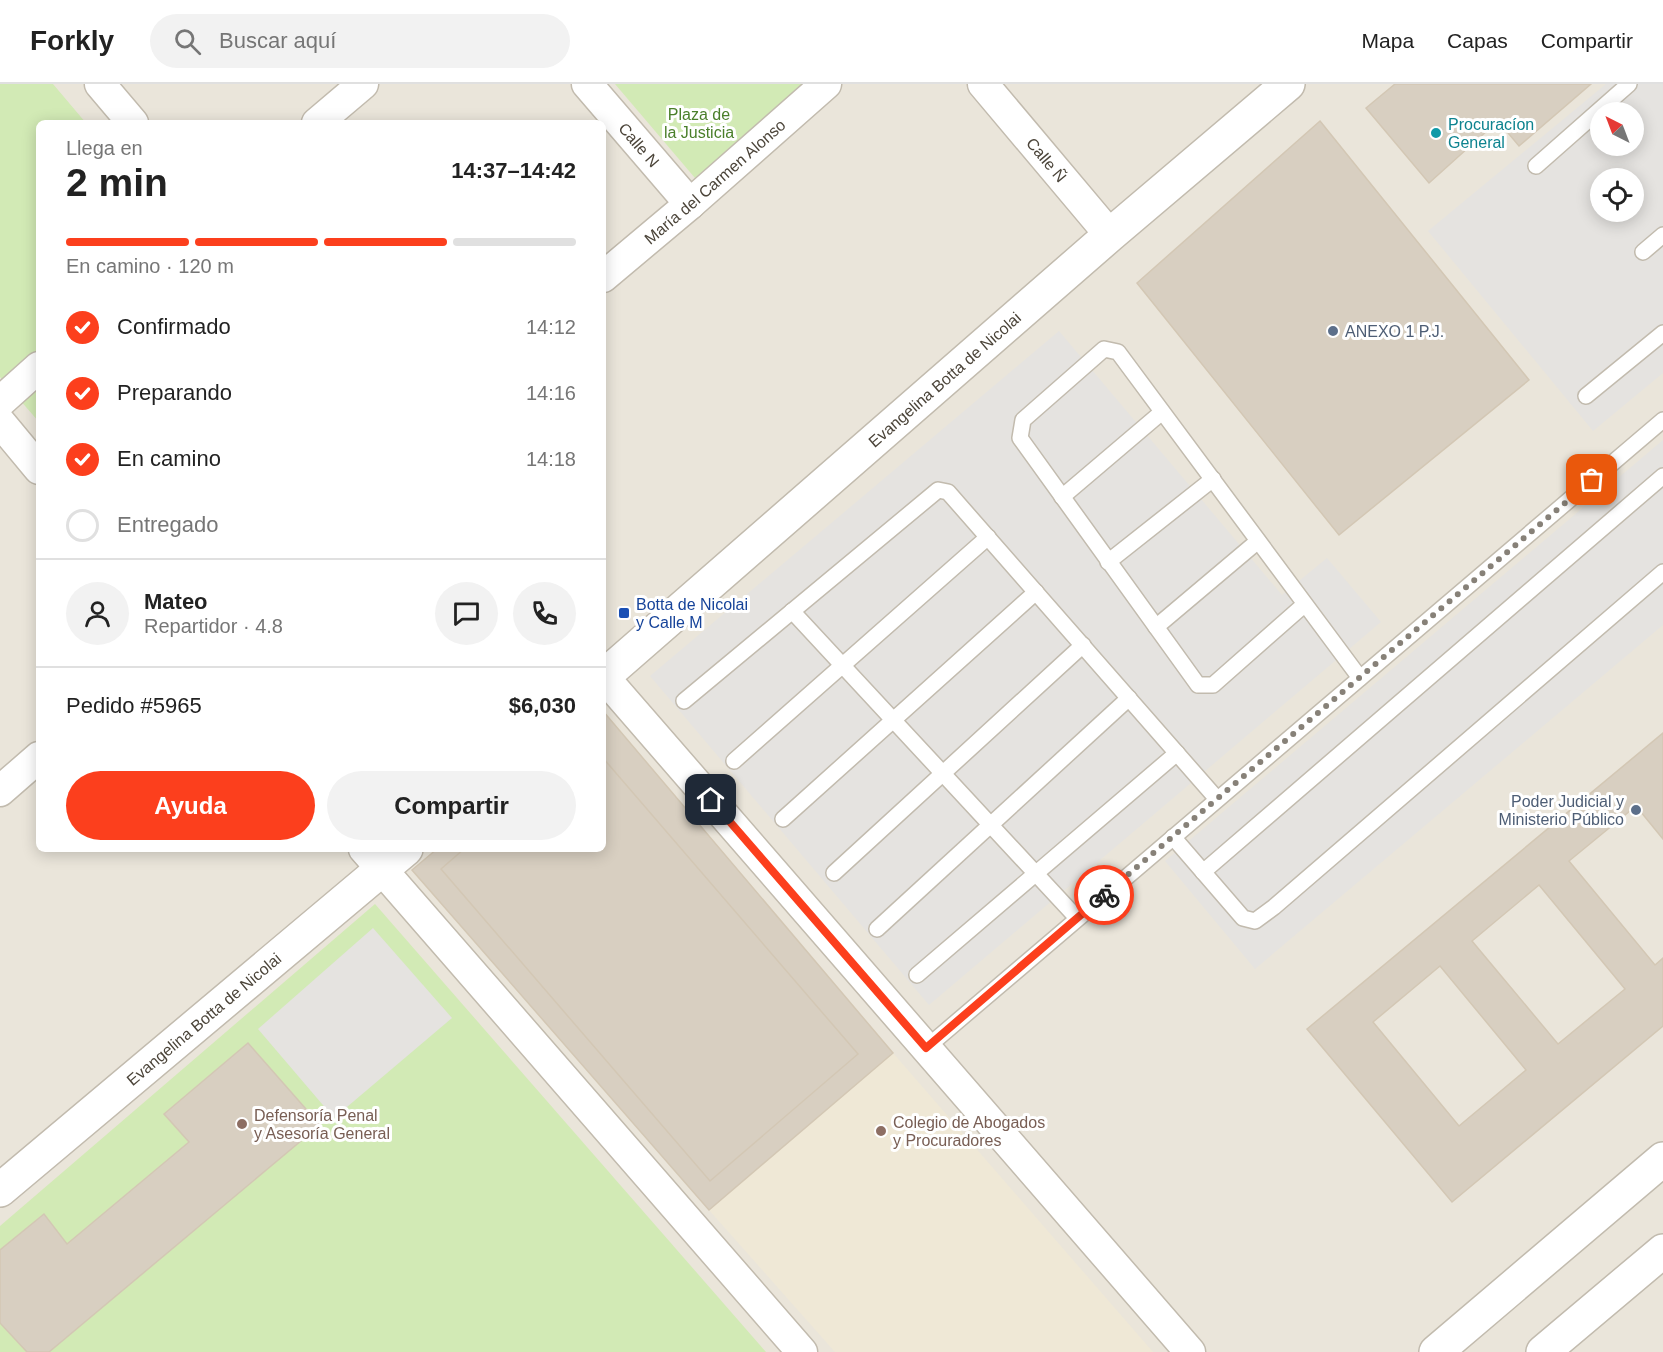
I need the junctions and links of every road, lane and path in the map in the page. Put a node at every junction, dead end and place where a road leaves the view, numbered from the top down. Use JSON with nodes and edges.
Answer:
{"nodes":[{"id":1,"x":100,"y":84,"type":"edge"},
{"id":2,"x":363,"y":84,"type":"edge"},
{"id":3,"x":587,"y":84,"type":"edge"},
{"id":4,"x":826,"y":84,"type":"edge"},
{"id":5,"x":983,"y":84,"type":"edge"},
{"id":6,"x":1288,"y":84,"type":"edge"},
{"id":7,"x":1629,"y":84,"type":"edge"},
{"id":8,"x":130,"y":120,"type":"edge"},
{"id":9,"x":321,"y":120,"type":"edge"},
{"id":10,"x":1536,"y":166,"type":"dead end"},
{"id":11,"x":690,"y":204,"type":"junction"},
{"id":12,"x":1110,"y":235,"type":"junction"},
{"id":13,"x":1663,"y":235,"type":"edge"},
{"id":14,"x":1644,"y":252,"type":"dead end"},
{"id":15,"x":606,"y":274,"type":"edge"},
{"id":16,"x":1663,"y":333,"type":"edge"},
{"id":17,"x":36,"y":370,"type":"edge"},
{"id":18,"x":1586,"y":396,"type":"dead end"},
{"id":19,"x":0,"y":402,"type":"edge"},
{"id":20,"x":1162,"y":412,"type":"junction"},
{"id":21,"x":1663,"y":420,"type":"edge"},
{"id":22,"x":0,"y":422,"type":"edge"},
{"id":23,"x":36,"y":465,"type":"edge"},
{"id":24,"x":1663,"y":476,"type":"edge"},
{"id":25,"x":1212,"y":479,"type":"junction"},
{"id":26,"x":1062,"y":496,"type":"junction"},
{"id":27,"x":988,"y":537,"type":"junction"},
{"id":28,"x":1258,"y":540,"type":"junction"},
{"id":29,"x":1108,"y":562,"type":"junction"},
{"id":30,"x":1663,"y":572,"type":"edge"},
{"id":31,"x":1036,"y":592,"type":"junction"},
{"id":32,"x":1305,"y":604,"type":"junction"},
{"id":33,"x":792,"y":611,"type":"junction"},
{"id":34,"x":1156,"y":627,"type":"junction"},
{"id":35,"x":1083,"y":645,"type":"junction"},
{"id":36,"x":843,"y":666,"type":"junction"},
{"id":37,"x":606,"y":674,"type":"edge"},
{"id":38,"x":1360,"y":678,"type":"junction"},
{"id":39,"x":606,"y":680,"type":"edge"},
{"id":40,"x":1129,"y":698,"type":"junction"},
{"id":41,"x":684,"y":701,"type":"dead end"},
{"id":42,"x":893,"y":720,"type":"junction"},
{"id":43,"x":1177,"y":753,"type":"junction"},
{"id":44,"x":36,"y":761,"type":"edge"},
{"id":45,"x":734,"y":762,"type":"dead end"},
{"id":46,"x":943,"y":773,"type":"junction"},
{"id":47,"x":0,"y":791,"type":"edge"},
{"id":48,"x":1217,"y":799,"type":"junction"},
{"id":49,"x":783,"y":819,"type":"dead end"},
{"id":50,"x":991,"y":825,"type":"junction"},
{"id":51,"x":1173,"y":837,"type":"junction"},
{"id":52,"x":384,"y":856,"type":"edge"},
{"id":53,"x":1203,"y":872,"type":"junction"},
{"id":54,"x":834,"y":873,"type":"dead end"},
{"id":55,"x":1036,"y":873,"type":"junction"},
{"id":56,"x":1077,"y":918,"type":"junction"},
{"id":57,"x":876,"y":930,"type":"dead end"},
{"id":58,"x":917,"y":975,"type":"dead end"},
{"id":59,"x":926,"y":1048,"type":"junction"},
{"id":60,"x":1663,"y":1159,"type":"edge"},
{"id":61,"x":0,"y":1190,"type":"edge"},
{"id":62,"x":1663,"y":1251,"type":"edge"},
{"id":63,"x":802,"y":1352,"type":"edge"},
{"id":64,"x":1190,"y":1352,"type":"edge"},
{"id":65,"x":1436,"y":1352,"type":"edge"},
{"id":66,"x":1543,"y":1352,"type":"edge"}],
"edges":[{"from":1,"to":8,"type":"street"},
{"from":2,"to":9,"type":"street"},
{"from":3,"to":11,"type":"street","name":"Calle N"},
{"from":4,"to":11,"type":"street","name":"María del Carmen Alonso"},
{"from":5,"to":12,"type":"street","name":"Calle Ñ"},
{"from":6,"to":12,"type":"street","name":"Evangelina Botta de Nicolai"},
{"from":7,"to":10,"type":"lane"},
{"from":11,"to":15,"type":"street","name":"María del Carmen Alonso"},
{"from":12,"to":37,"type":"street","name":"Evangelina Botta de Nicolai"},
{"from":13,"to":14,"type":"lane"},
{"from":16,"to":18,"type":"lane"},
{"from":17,"to":19,"type":"street"},
{"from":20,"to":25,"type":"lane"},
{"from":20,"to":26,"type":"lane"},
{"from":20,"to":26,"type":"lane"},
{"from":21,"to":38,"type":"lane"},
{"from":22,"to":23,"type":"street"},
{"from":24,"to":53,"type":"lane"},
{"from":25,"to":28,"type":"lane"},
{"from":25,"to":29,"type":"lane"},
{"from":26,"to":29,"type":"lane"},
{"from":27,"to":31,"type":"lane"},
{"from":27,"to":33,"type":"lane"},
{"from":27,"to":36,"type":"lane"},
{"from":28,"to":32,"type":"lane"},
{"from":28,"to":34,"type":"lane"},
{"from":29,"to":34,"type":"lane"},
{"from":30,"to":53,"type":"lane"},
{"from":31,"to":35,"type":"lane"},
{"from":31,"to":42,"type":"lane"},
{"from":32,"to":34,"type":"lane"},
{"from":32,"to":38,"type":"lane"},
{"from":33,"to":36,"type":"lane"},
{"from":33,"to":41,"type":"lane"},
{"from":35,"to":40,"type":"lane"},
{"from":35,"to":46,"type":"lane"},
{"from":36,"to":42,"type":"lane"},
{"from":36,"to":45,"type":"lane"},
{"from":38,"to":48,"type":"lane"},
{"from":39,"to":59,"type":"street"},
{"from":40,"to":43,"type":"lane"},
{"from":40,"to":50,"type":"lane"},
{"from":42,"to":46,"type":"lane"},
{"from":42,"to":49,"type":"lane"},
{"from":43,"to":48,"type":"lane"},
{"from":43,"to":55,"type":"lane"},
{"from":44,"to":47,"type":"street"},
{"from":46,"to":50,"type":"lane"},
{"from":46,"to":54,"type":"lane"},
{"from":48,"to":51,"type":"lane"},
{"from":50,"to":55,"type":"lane"},
{"from":50,"to":57,"type":"lane"},
{"from":51,"to":53,"type":"lane"},
{"from":51,"to":56,"type":"lane"},
{"from":52,"to":61,"type":"street","name":"Evangelina Botta de Nicolai"},
{"from":52,"to":63,"type":"street"},
{"from":55,"to":56,"type":"lane"},
{"from":55,"to":58,"type":"lane"},
{"from":56,"to":59,"type":"lane"},
{"from":59,"to":64,"type":"street"},
{"from":60,"to":65,"type":"street"},
{"from":62,"to":66,"type":"street"}]}
